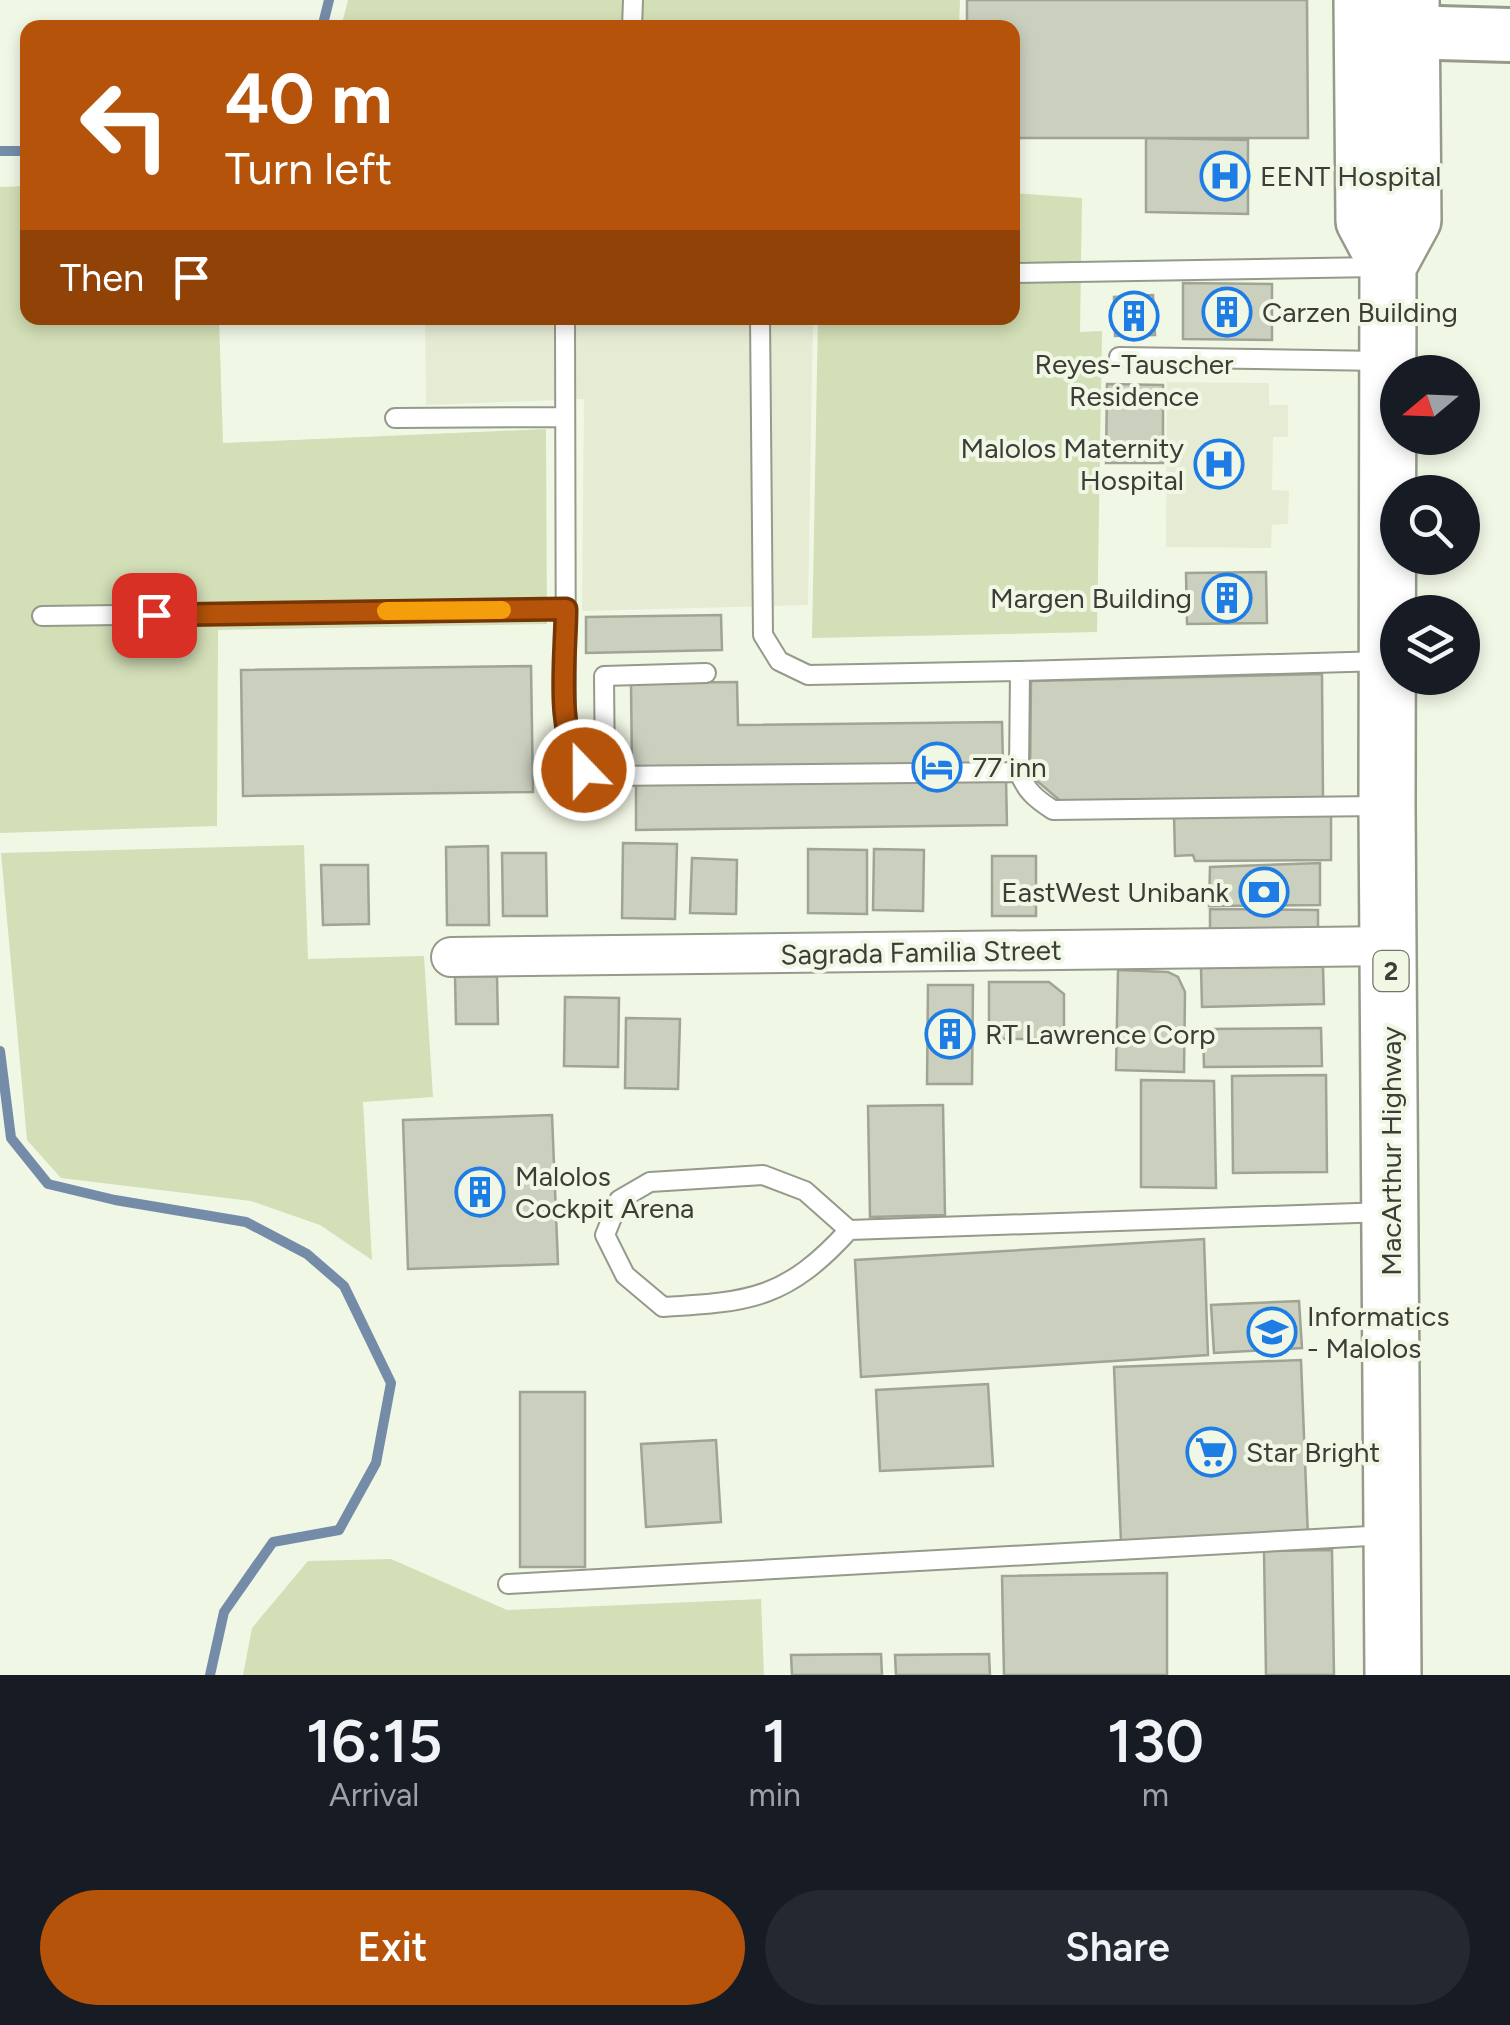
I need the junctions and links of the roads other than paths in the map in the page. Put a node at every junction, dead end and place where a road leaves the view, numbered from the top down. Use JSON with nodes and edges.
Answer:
{"nodes":[{"id":1,"x":1387,"y":16,"type":"edge"},
{"id":2,"x":1510,"y":35,"type":"edge"},
{"id":3,"x":1388,"y":266,"type":"junction"},
{"id":4,"x":1020,"y":274,"type":"edge"},
{"id":5,"x":565,"y":325,"type":"edge"},
{"id":6,"x":760,"y":325,"type":"edge"},
{"id":7,"x":1388,"y":355,"type":"edge"},
{"id":8,"x":1119,"y":358,"type":"dead end"},
{"id":9,"x":1380,"y":361,"type":"edge"},
{"id":10,"x":565,"y":416,"type":"junction"},
{"id":11,"x":395,"y":418,"type":"dead end"},
{"id":12,"x":1389,"y":455,"type":"edge"},
{"id":13,"x":1390,"y":595,"type":"edge"},
{"id":14,"x":566,"y":609,"type":"junction"},
{"id":15,"x":42,"y":616,"type":"dead end"},
{"id":16,"x":1380,"y":661,"type":"edge"},
{"id":17,"x":1020,"y":671,"type":"junction"},
{"id":18,"x":706,"y":673,"type":"dead end"},
{"id":19,"x":1389,"y":695,"type":"edge"},
{"id":20,"x":1020,"y":772,"type":"junction"},
{"id":21,"x":606,"y":776,"type":"junction"},
{"id":22,"x":1387,"y":807,"type":"junction"},
{"id":23,"x":1390,"y":946,"type":"junction"},
{"id":24,"x":451,"y":958,"type":"dead end"},
{"id":25,"x":1392,"y":1212,"type":"junction"},
{"id":26,"x":849,"y":1230,"type":"junction"},
{"id":27,"x":1393,"y":1534,"type":"junction"},
{"id":28,"x":508,"y":1584,"type":"dead end"},
{"id":29,"x":1393,"y":1675,"type":"edge"}],
"edges":[{"from":1,"to":2,"type":"street"},
{"from":1,"to":3,"type":"highway","name":"MacArthur Highway","number":"2"},
{"from":3,"to":4,"type":"lane"},
{"from":3,"to":7,"type":"highway","name":"MacArthur Highway","number":"2"},
{"from":5,"to":10,"type":"lane"},
{"from":6,"to":17,"type":"lane"},
{"from":8,"to":9,"type":"lane"},
{"from":10,"to":11,"type":"lane"},
{"from":10,"to":14,"type":"lane"},
{"from":12,"to":13,"type":"highway","name":"MacArthur Highway","number":"2"},
{"from":14,"to":15,"type":"lane"},
{"from":14,"to":21,"type":"lane"},
{"from":16,"to":17,"type":"lane"},
{"from":17,"to":20,"type":"lane"},
{"from":18,"to":21,"type":"lane"},
{"from":19,"to":22,"type":"highway","name":"MacArthur Highway","number":"2"},
{"from":20,"to":21,"type":"lane"},
{"from":20,"to":22,"type":"lane"},
{"from":22,"to":23,"type":"highway","name":"MacArthur Highway","number":"2"},
{"from":23,"to":24,"type":"street","name":"Sagrada Familia Street"},
{"from":23,"to":25,"type":"highway","name":"MacArthur Highway","number":"2"},
{"from":25,"to":26,"type":"lane"},
{"from":25,"to":27,"type":"highway","name":"MacArthur Highway","number":"2"},
{"from":26,"to":26,"type":"lane"},
{"from":27,"to":28,"type":"lane"},
{"from":27,"to":29,"type":"highway","name":"MacArthur Highway","number":"2"}]}
